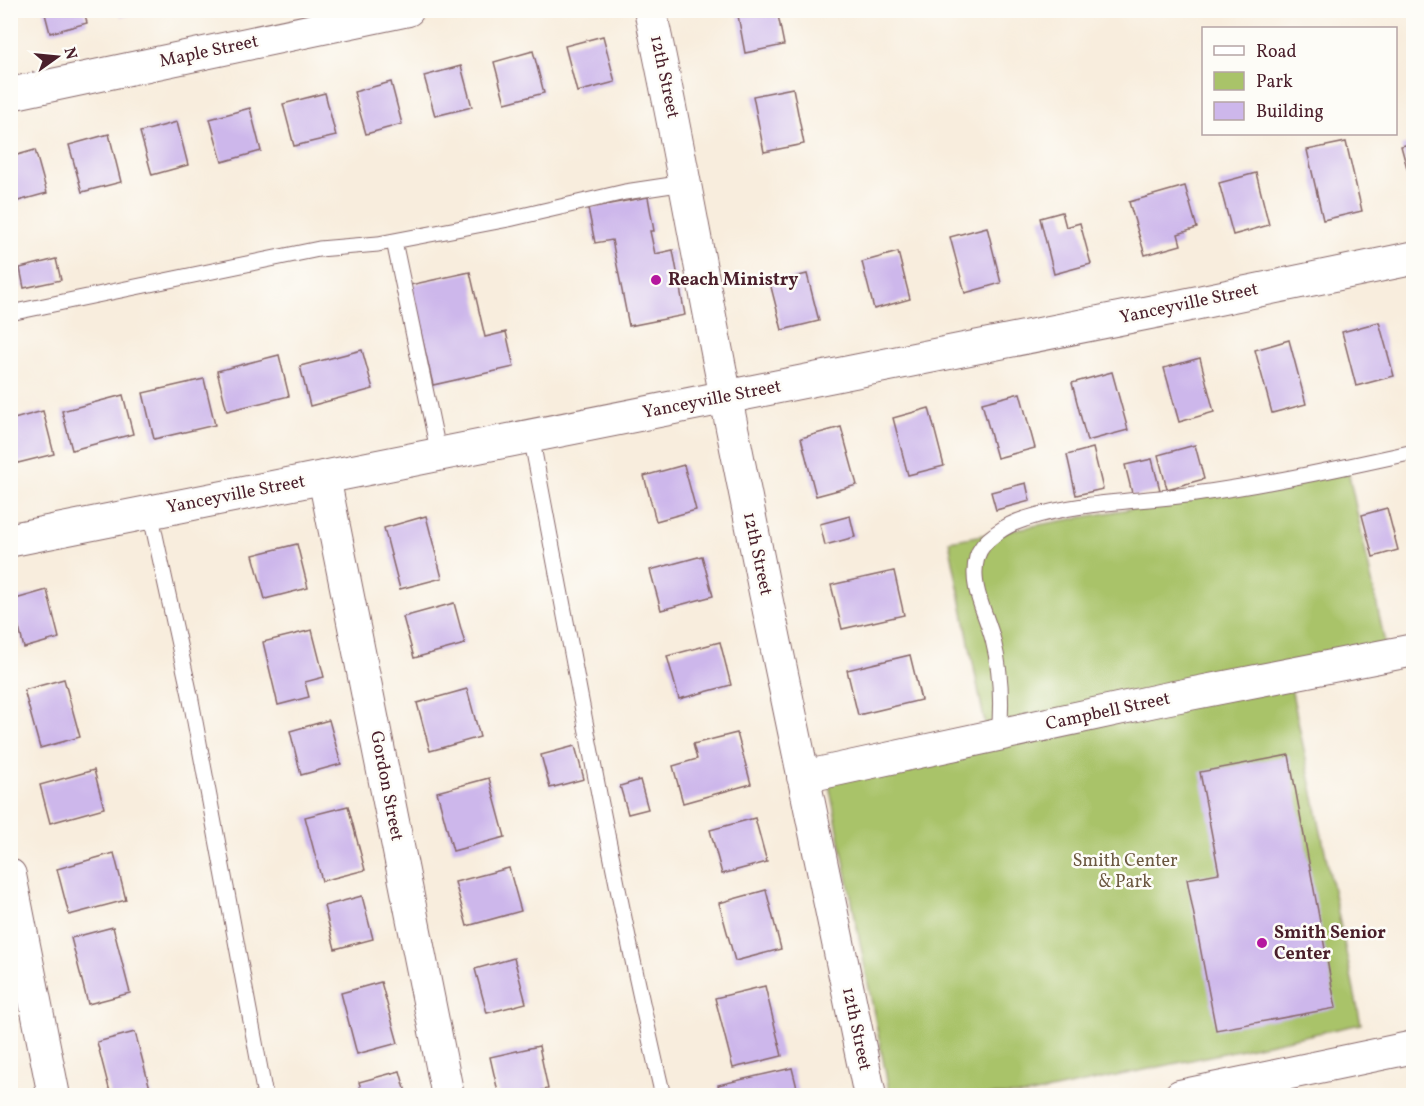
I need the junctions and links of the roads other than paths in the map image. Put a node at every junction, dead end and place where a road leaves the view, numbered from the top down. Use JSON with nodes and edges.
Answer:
{"nodes":[{"id":1,"x":408,"y":10,"type":"edge"},
{"id":2,"x":650,"y":10,"type":"edge"},
{"id":3,"x":10,"y":94,"type":"edge"},
{"id":4,"x":685,"y":183,"type":"junction"},
{"id":5,"x":394,"y":241,"type":"junction"},
{"id":6,"x":1413,"y":258,"type":"edge"},
{"id":7,"x":10,"y":313,"type":"edge"},
{"id":8,"x":725,"y":397,"type":"junction"},
{"id":9,"x":531,"y":436,"type":"junction"},
{"id":10,"x":1413,"y":452,"type":"edge"},
{"id":11,"x":439,"y":455,"type":"junction"},
{"id":12,"x":324,"y":477,"type":"junction"},
{"id":13,"x":150,"y":512,"type":"junction"},
{"id":14,"x":10,"y":540,"type":"edge"},
{"id":15,"x":1413,"y":650,"type":"edge"},
{"id":16,"x":999,"y":735,"type":"junction"},
{"id":17,"x":803,"y":777,"type":"junction"},
{"id":18,"x":10,"y":875,"type":"edge"},
{"id":19,"x":1413,"y":1047,"type":"edge"},
{"id":20,"x":54,"y":1095,"type":"edge"},
{"id":21,"x":265,"y":1095,"type":"edge"},
{"id":22,"x":448,"y":1095,"type":"edge"},
{"id":23,"x":663,"y":1095,"type":"edge"},
{"id":24,"x":870,"y":1095,"type":"edge"},
{"id":25,"x":1180,"y":1095,"type":"edge"}],
"edges":[{"from":1,"to":3,"type":"street","name":"Maple Street"},
{"from":2,"to":4,"type":"street","name":"12th Street"},
{"from":4,"to":5,"type":"lane"},
{"from":4,"to":8,"type":"street","name":"12th Street"},
{"from":5,"to":7,"type":"lane"},
{"from":5,"to":11,"type":"lane"},
{"from":6,"to":8,"type":"main road","name":"Yanceyville Street"},
{"from":8,"to":9,"type":"main road","name":"Yanceyville Street"},
{"from":8,"to":17,"type":"street","name":"12th Street"},
{"from":9,"to":11,"type":"main road","name":"Yanceyville Street"},
{"from":9,"to":23,"type":"lane"},
{"from":10,"to":16,"type":"lane"},
{"from":11,"to":12,"type":"main road","name":"Yanceyville Street"},
{"from":12,"to":13,"type":"main road","name":"Yanceyville Street"},
{"from":12,"to":22,"type":"street","name":"Gordon Street"},
{"from":13,"to":14,"type":"main road","name":"Yanceyville Street"},
{"from":13,"to":21,"type":"lane"},
{"from":15,"to":16,"type":"street","name":"Campbell Street"},
{"from":16,"to":17,"type":"street","name":"Campbell Street"},
{"from":17,"to":24,"type":"street","name":"12th Street"},
{"from":18,"to":20,"type":"street"},
{"from":19,"to":25,"type":"street"}]}
